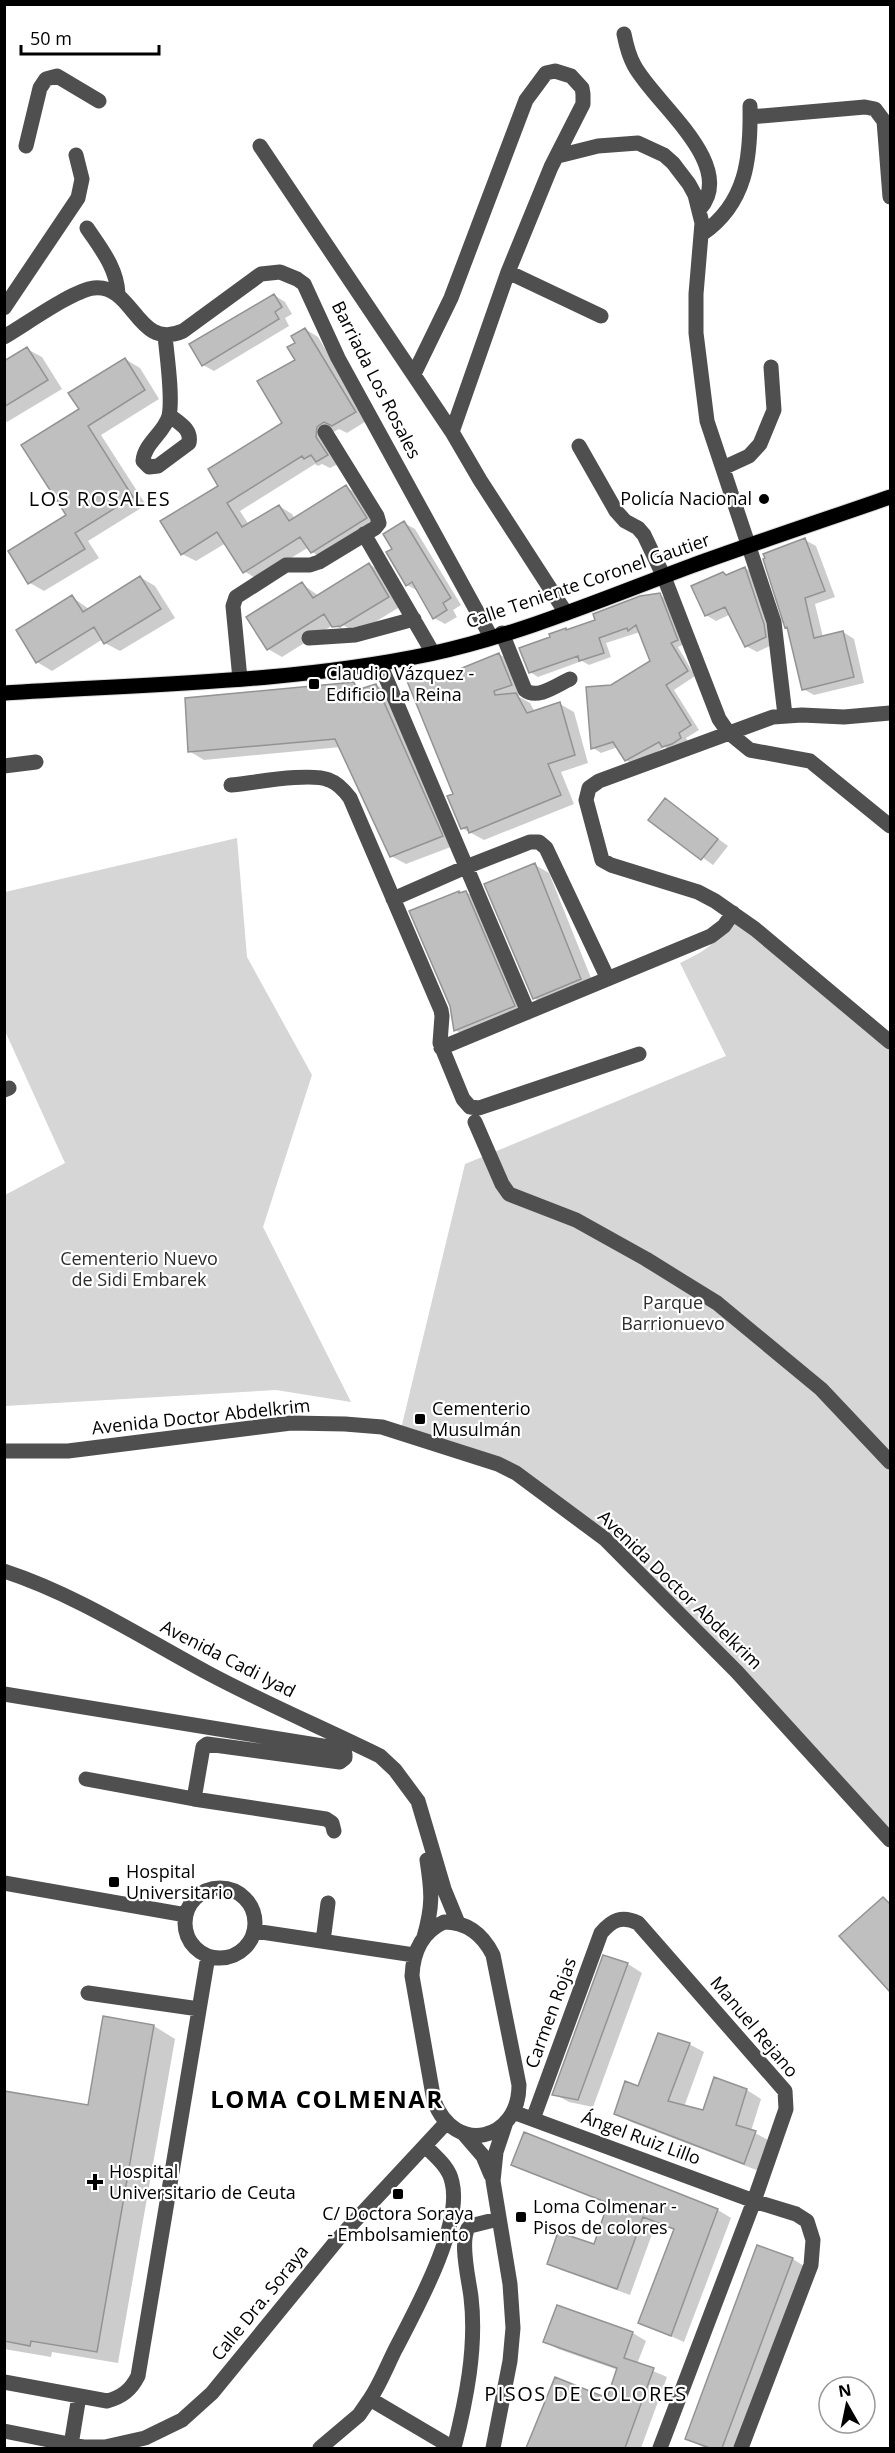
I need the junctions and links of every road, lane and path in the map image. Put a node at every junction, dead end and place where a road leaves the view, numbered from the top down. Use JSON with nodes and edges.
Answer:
{"nodes":[{"id":1,"x":624,"y":34,"type":"dead end"},
{"id":2,"x":99,"y":101,"type":"dead end"},
{"id":3,"x":26,"y":146,"type":"dead end"},
{"id":4,"x":260,"y":146,"type":"dead end"},
{"id":5,"x":76,"y":155,"type":"dead end"},
{"id":6,"x":558,"y":156,"type":"junction"},
{"id":7,"x":891,"y":197,"type":"edge"},
{"id":8,"x":700,"y":209,"type":"junction"},
{"id":9,"x":87,"y":228,"type":"dead end"},
{"id":10,"x":702,"y":234,"type":"junction"},
{"id":11,"x":508,"y":272,"type":"junction"},
{"id":12,"x":118,"y":294,"type":"junction"},
{"id":13,"x":4,"y":308,"type":"edge"},
{"id":14,"x":601,"y":316,"type":"dead end"},
{"id":15,"x":165,"y":336,"type":"junction"},
{"id":16,"x":4,"y":337,"type":"edge"},
{"id":17,"x":771,"y":367,"type":"dead end"},
{"id":18,"x":414,"y":374,"type":"junction"},
{"id":19,"x":169,"y":416,"type":"dead end"},
{"id":20,"x":325,"y":432,"type":"dead end"},
{"id":21,"x":452,"y":432,"type":"junction"},
{"id":22,"x":579,"y":446,"type":"dead end"},
{"id":23,"x":723,"y":468,"type":"junction"},
{"id":24,"x":891,"y":497,"type":"edge"},
{"id":25,"x":364,"y":534,"type":"junction"},
{"id":26,"x":749,"y":547,"type":"junction"},
{"id":27,"x":664,"y":576,"type":"junction"},
{"id":28,"x":566,"y":613,"type":"junction"},
{"id":29,"x":414,"y":619,"type":"junction"},
{"id":30,"x":496,"y":635,"type":"junction"},
{"id":31,"x":309,"y":638,"type":"dead end"},
{"id":32,"x":433,"y":653,"type":"junction"},
{"id":33,"x":380,"y":664,"type":"junction"},
{"id":34,"x":240,"y":679,"type":"junction"},
{"id":35,"x":570,"y":679,"type":"dead end"},
{"id":36,"x":4,"y":693,"type":"edge"},
{"id":37,"x":891,"y":713,"type":"edge"},
{"id":38,"x":785,"y":715,"type":"junction"},
{"id":39,"x":728,"y":732,"type":"junction"},
{"id":40,"x":36,"y":762,"type":"dead end"},
{"id":41,"x":4,"y":766,"type":"edge"},
{"id":42,"x":231,"y":785,"type":"dead end"},
{"id":43,"x":891,"y":825,"type":"edge"},
{"id":44,"x":466,"y":867,"type":"junction"},
{"id":45,"x":393,"y":900,"type":"junction"},
{"id":46,"x":733,"y":913,"type":"junction"},
{"id":47,"x":608,"y":979,"type":"junction"},
{"id":48,"x":528,"y":1012,"type":"junction"},
{"id":49,"x":891,"y":1042,"type":"edge"},
{"id":50,"x":441,"y":1048,"type":"junction"},
{"id":51,"x":639,"y":1054,"type":"dead end"},
{"id":52,"x":476,"y":1122,"type":"dead end"},
{"id":53,"x":4,"y":1451,"type":"edge"},
{"id":54,"x":891,"y":1462,"type":"edge"},
{"id":55,"x":4,"y":1571,"type":"edge"},
{"id":56,"x":4,"y":1695,"type":"edge"},
{"id":57,"x":86,"y":1779,"type":"dead end"},
{"id":58,"x":194,"y":1799,"type":"junction"},
{"id":59,"x":418,"y":1801,"type":"junction"},
{"id":60,"x":334,"y":1831,"type":"dead end"},
{"id":61,"x":891,"y":1839,"type":"edge"},
{"id":62,"x":4,"y":1883,"type":"edge"},
{"id":63,"x":328,"y":1903,"type":"dead end"},
{"id":64,"x":186,"y":1915,"type":"junction"},
{"id":65,"x":458,"y":1923,"type":"junction"},
{"id":66,"x":610,"y":1923,"type":"joint"},
{"id":67,"x":254,"y":1931,"type":"junction"},
{"id":68,"x":424,"y":1938,"type":"junction"},
{"id":69,"x":323,"y":1941,"type":"junction"},
{"id":70,"x":414,"y":1955,"type":"junction"},
{"id":71,"x":208,"y":1956,"type":"junction"},
{"id":72,"x":88,"y":1993,"type":"dead end"},
{"id":73,"x":199,"y":2009,"type":"junction"},
{"id":74,"x":510,"y":2116,"type":"junction"},
{"id":75,"x":533,"y":2119,"type":"junction"},
{"id":76,"x":446,"y":2123,"type":"junction"},
{"id":77,"x":464,"y":2134,"type":"junction"},
{"id":78,"x":425,"y":2146,"type":"junction"},
{"id":79,"x":493,"y":2181,"type":"junction"},
{"id":80,"x":754,"y":2201,"type":"junction"},
{"id":81,"x":498,"y":2219,"type":"junction"},
{"id":82,"x":4,"y":2382,"type":"edge"},
{"id":83,"x":79,"y":2396,"type":"junction"},
{"id":84,"x":370,"y":2399,"type":"junction"},
{"id":85,"x":4,"y":2431,"type":"edge"},
{"id":86,"x":71,"y":2445,"type":"junction"},
{"id":87,"x":320,"y":2448,"type":"edge"},
{"id":88,"x":453,"y":2448,"type":"edge"},
{"id":89,"x":493,"y":2448,"type":"edge"},
{"id":90,"x":660,"y":2448,"type":"edge"},
{"id":91,"x":741,"y":2448,"type":"edge"}],
"edges":[{"from":1,"to":8,"type":"street"},
{"from":2,"to":3,"type":"street"},
{"from":4,"to":18,"type":"street"},
{"from":5,"to":13,"type":"street"},
{"from":6,"to":8,"type":"street"},
{"from":6,"to":11,"type":"street"},
{"from":6,"to":18,"type":"street"},
{"from":7,"to":10,"type":"street"},
{"from":8,"to":10,"type":"street"},
{"from":9,"to":12,"type":"street"},
{"from":10,"to":23,"type":"street"},
{"from":11,"to":14,"type":"street"},
{"from":11,"to":21,"type":"street"},
{"from":12,"to":15,"type":"street"},
{"from":12,"to":16,"type":"street"},
{"from":15,"to":19,"type":"street"},
{"from":15,"to":30,"type":"street","name":"Barriada Los Rosales"},
{"from":17,"to":23,"type":"street"},
{"from":18,"to":21,"type":"street"},
{"from":20,"to":25,"type":"street"},
{"from":21,"to":28,"type":"street"},
{"from":22,"to":27,"type":"street"},
{"from":23,"to":26,"type":"street"},
{"from":24,"to":26,"type":"main road","name":"Calle Teniente Coronel Gautier"},
{"from":25,"to":29,"type":"street"},
{"from":25,"to":34,"type":"street"},
{"from":26,"to":27,"type":"main road","name":"Calle Teniente Coronel Gautier"},
{"from":26,"to":38,"type":"street"},
{"from":27,"to":28,"type":"main road","name":"Calle Teniente Coronel Gautier"},
{"from":27,"to":39,"type":"street"},
{"from":28,"to":30,"type":"main road","name":"Calle Teniente Coronel Gautier"},
{"from":29,"to":31,"type":"street"},
{"from":29,"to":32,"type":"street"},
{"from":30,"to":32,"type":"main road","name":"Calle Teniente Coronel Gautier"},
{"from":30,"to":35,"type":"street","name":"Barriada Los Rosales"},
{"from":32,"to":33,"type":"main road","name":"Calle Teniente Coronel Gautier"},
{"from":33,"to":34,"type":"main road","name":"Calle Teniente Coronel Gautier"},
{"from":33,"to":44,"type":"street"},
{"from":34,"to":36,"type":"main road","name":"Calle Teniente Coronel Gautier"},
{"from":37,"to":38,"type":"street"},
{"from":38,"to":39,"type":"street"},
{"from":39,"to":43,"type":"street"},
{"from":39,"to":46,"type":"street"},
{"from":40,"to":41,"type":"street"},
{"from":42,"to":45,"type":"street"},
{"from":44,"to":45,"type":"street"},
{"from":44,"to":47,"type":"street"},
{"from":44,"to":48,"type":"street"},
{"from":45,"to":50,"type":"street"},
{"from":46,"to":47,"type":"street"},
{"from":46,"to":49,"type":"street"},
{"from":47,"to":48,"type":"street"},
{"from":48,"to":50,"type":"street"},
{"from":50,"to":51,"type":"street"},
{"from":52,"to":54,"type":"street"},
{"from":53,"to":61,"type":"street","name":"Avenida Doctor Abdelkrim"},
{"from":55,"to":59,"type":"street","name":"Avenida Cadi Iyad"},
{"from":56,"to":58,"type":"street"},
{"from":57,"to":58,"type":"street"},
{"from":58,"to":60,"type":"street"},
{"from":59,"to":65,"type":"street","name":"Avenida Cadi Iyad"},
{"from":59,"to":68,"type":"street","name":"Avenida Cadi Iyad"},
{"from":62,"to":64,"type":"street"},
{"from":63,"to":69,"type":"street"},
{"from":64,"to":67,"type":"street"},
{"from":64,"to":71,"type":"street"},
{"from":65,"to":68,"type":"street"},
{"from":65,"to":74,"type":"street"},
{"from":66,"to":75,"type":"street","name":"Carmen Rojas"},
{"from":66,"to":80,"type":"street","name":"Manuel Rejano"},
{"from":67,"to":69,"type":"street"},
{"from":67,"to":71,"type":"street"},
{"from":68,"to":70,"type":"street"},
{"from":69,"to":70,"type":"street"},
{"from":70,"to":76,"type":"street"},
{"from":71,"to":73,"type":"street"},
{"from":72,"to":73,"type":"street"},
{"from":73,"to":83,"type":"street"},
{"from":74,"to":75,"type":"street","name":"Ángel Ruiz Lillo"},
{"from":74,"to":77,"type":"street"},
{"from":74,"to":79,"type":"street"},
{"from":75,"to":80,"type":"street","name":"Ángel Ruiz Lillo"},
{"from":76,"to":77,"type":"street"},
{"from":76,"to":78,"type":"street","name":"Calle Dra. Soraya"},
{"from":77,"to":79,"type":"street"},
{"from":78,"to":84,"type":"street"},
{"from":78,"to":86,"type":"street","name":"Calle Dra. Soraya"},
{"from":79,"to":81,"type":"street"},
{"from":80,"to":90,"type":"street","name":"Manuel Rejano"},
{"from":80,"to":91,"type":"street","name":"Ángel Ruiz Lillo"},
{"from":81,"to":88,"type":"street"},
{"from":81,"to":89,"type":"street"},
{"from":82,"to":83,"type":"street"},
{"from":83,"to":86,"type":"street"},
{"from":84,"to":87,"type":"street"},
{"from":84,"to":88,"type":"street"},
{"from":85,"to":86,"type":"street","name":"Calle Dra. Soraya"}]}
